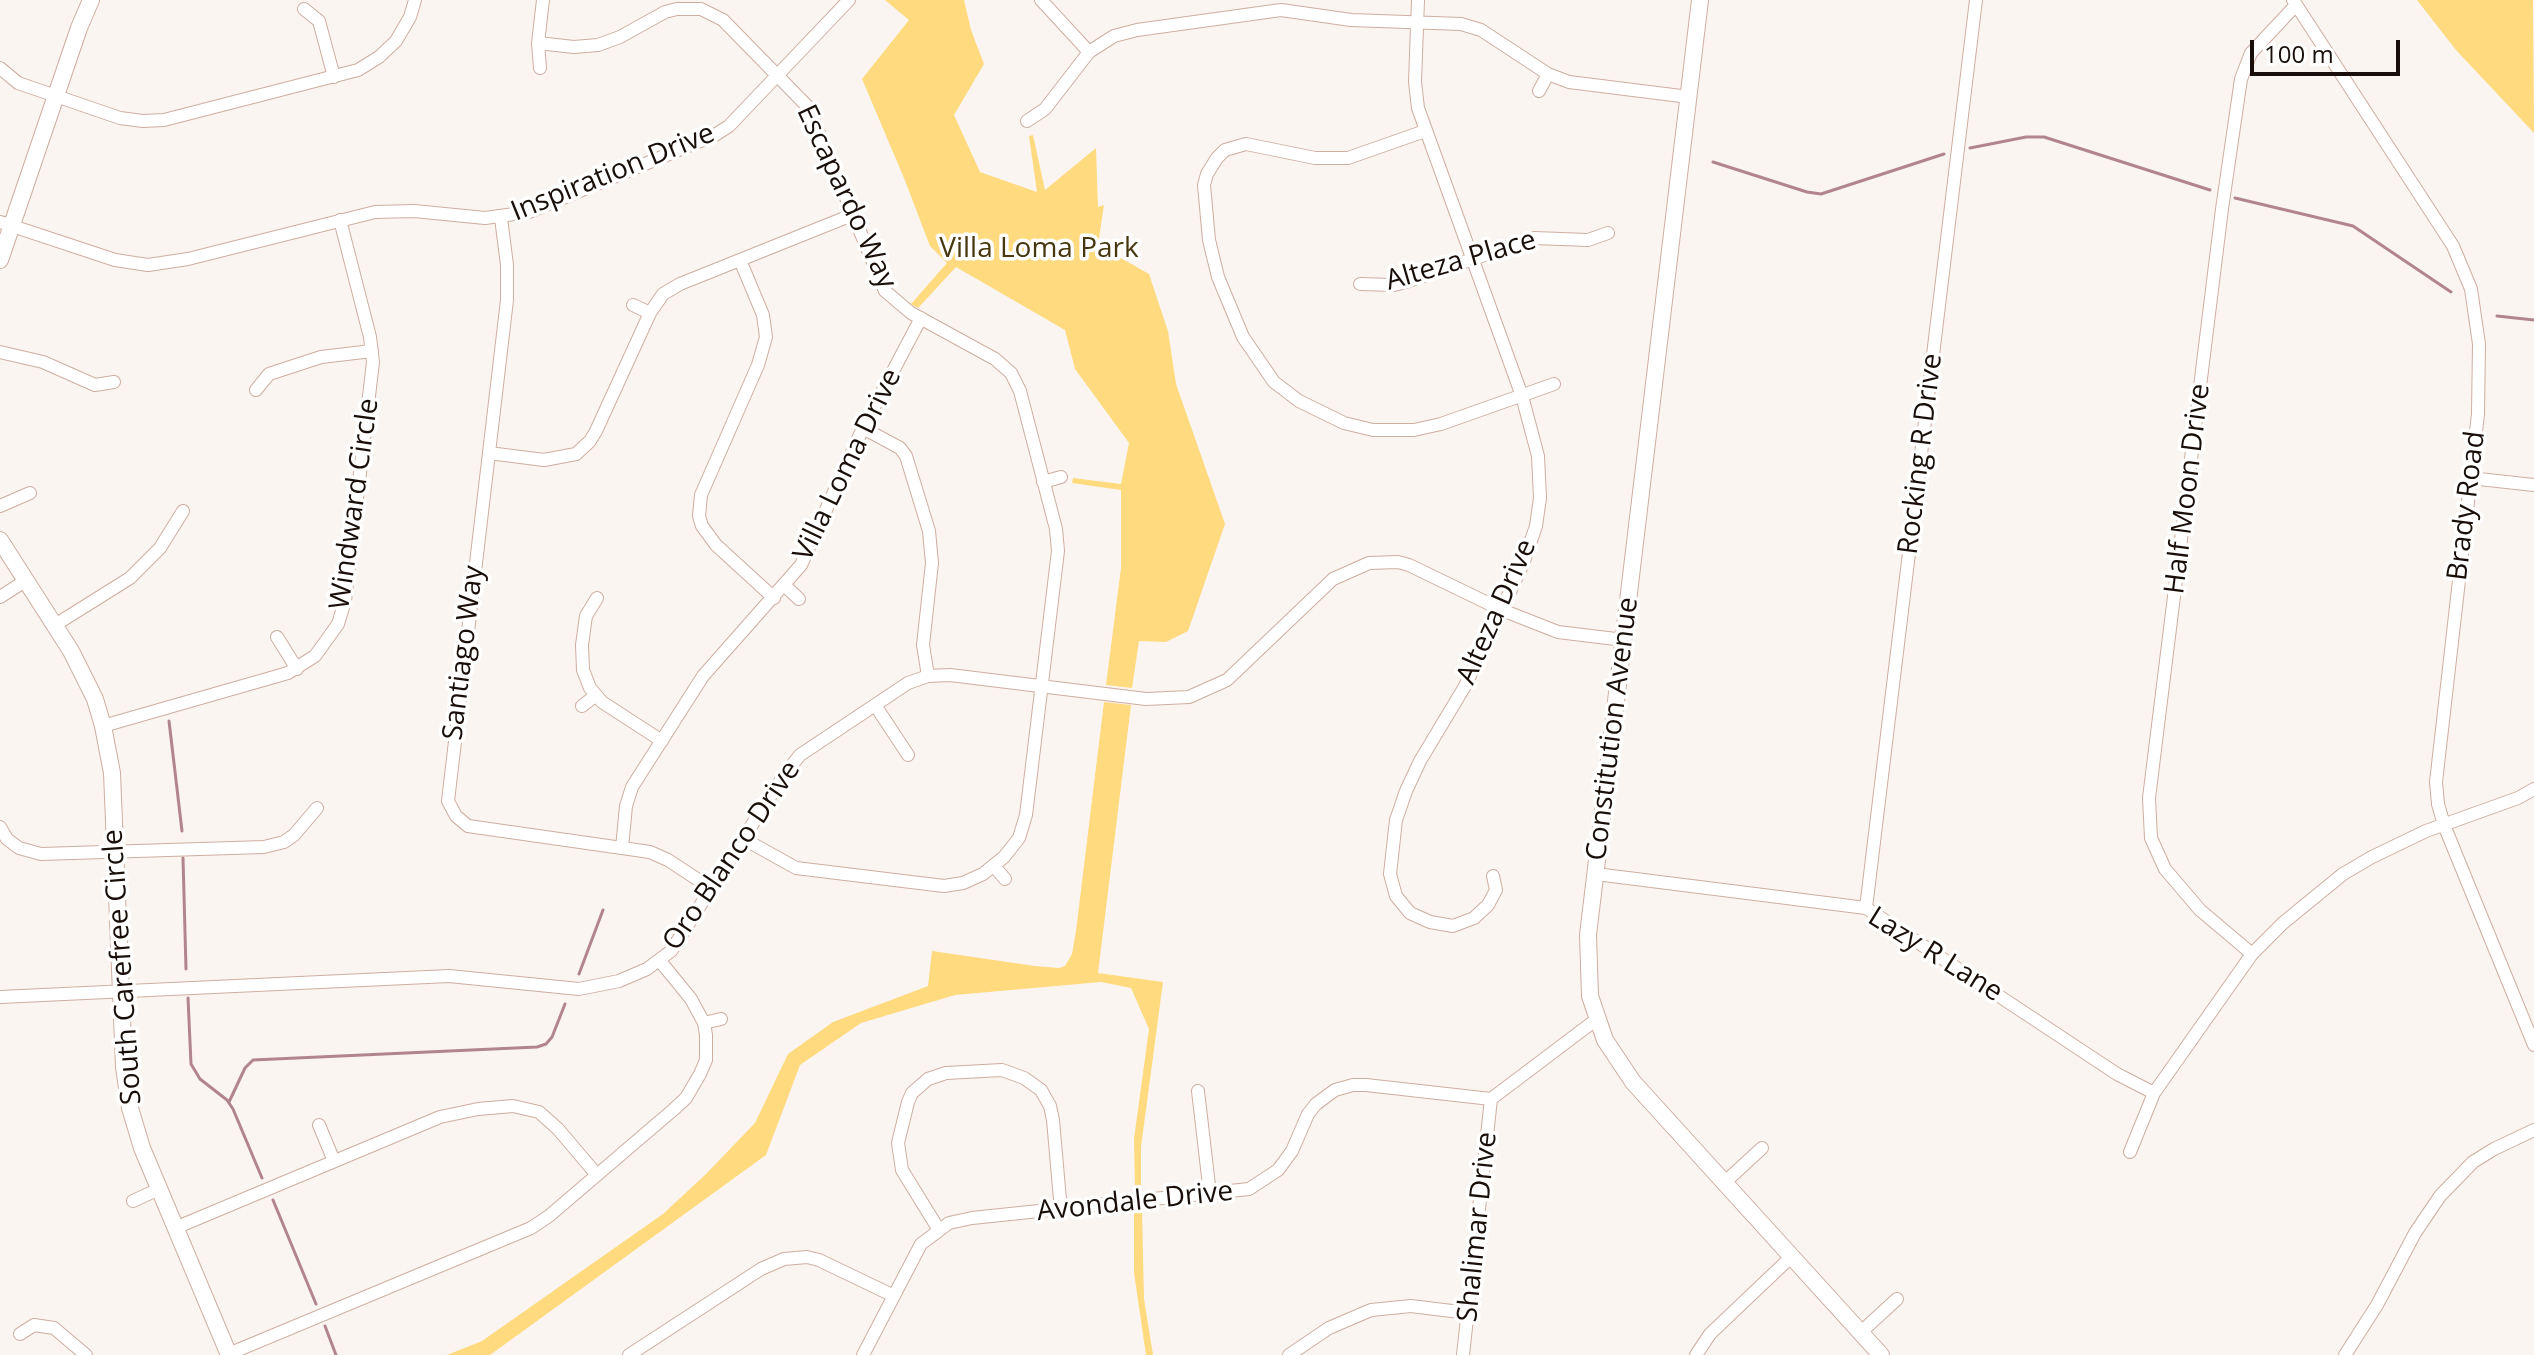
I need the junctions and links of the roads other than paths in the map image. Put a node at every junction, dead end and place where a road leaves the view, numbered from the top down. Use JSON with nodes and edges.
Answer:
{"nodes":[{"id":1,"x":91,"y":0,"type":"edge"},
{"id":2,"x":415,"y":0,"type":"edge"},
{"id":3,"x":543,"y":0,"type":"edge"},
{"id":4,"x":849,"y":0,"type":"edge"},
{"id":5,"x":1041,"y":0,"type":"edge"},
{"id":6,"x":1418,"y":0,"type":"edge"},
{"id":7,"x":1700,"y":0,"type":"edge"},
{"id":8,"x":1976,"y":0,"type":"edge"},
{"id":9,"x":2294,"y":2,"type":"edge"},
{"id":10,"x":304,"y":9,"type":"dead end"},
{"id":11,"x":1417,"y":23,"type":"junction"},
{"id":12,"x":538,"y":43,"type":"junction"},
{"id":13,"x":386,"y":51,"type":"junction"},
{"id":14,"x":1089,"y":52,"type":"junction"},
{"id":15,"x":395,"y":62,"type":"dead end"},
{"id":16,"x":0,"y":68,"type":"edge"},
{"id":17,"x":540,"y":68,"type":"dead end"},
{"id":18,"x":779,"y":74,"type":"junction"},
{"id":19,"x":1548,"y":74,"type":"junction"},
{"id":20,"x":334,"y":77,"type":"junction"},
{"id":21,"x":1539,"y":91,"type":"dead end"},
{"id":22,"x":57,"y":96,"type":"junction"},
{"id":23,"x":1689,"y":97,"type":"junction"},
{"id":24,"x":1027,"y":121,"type":"dead end"},
{"id":25,"x":1425,"y":131,"type":"junction"},
{"id":26,"x":852,"y":215,"type":"junction"},
{"id":27,"x":501,"y":218,"type":"junction"},
{"id":28,"x":340,"y":220,"type":"junction"},
{"id":29,"x":6,"y":224,"type":"edge"},
{"id":30,"x":1608,"y":233,"type":"dead end"},
{"id":31,"x":1471,"y":259,"type":"junction"},
{"id":32,"x":0,"y":260,"type":"edge"},
{"id":33,"x":740,"y":260,"type":"junction"},
{"id":34,"x":1360,"y":284,"type":"dead end"},
{"id":35,"x":633,"y":305,"type":"dead end"},
{"id":36,"x":650,"y":313,"type":"junction"},
{"id":37,"x":921,"y":318,"type":"junction"},
{"id":38,"x":372,"y":351,"type":"junction"},
{"id":39,"x":0,"y":352,"type":"edge"},
{"id":40,"x":114,"y":382,"type":"dead end"},
{"id":41,"x":1554,"y":384,"type":"dead end"},
{"id":42,"x":256,"y":390,"type":"dead end"},
{"id":43,"x":1522,"y":396,"type":"junction"},
{"id":44,"x":863,"y":428,"type":"junction"},
{"id":45,"x":489,"y":453,"type":"junction"},
{"id":46,"x":576,"y":454,"type":"junction"},
{"id":47,"x":584,"y":467,"type":"dead end"},
{"id":48,"x":1061,"y":477,"type":"dead end"},
{"id":49,"x":2470,"y":478,"type":"junction"},
{"id":50,"x":1043,"y":482,"type":"junction"},
{"id":51,"x":2534,"y":485,"type":"edge"},
{"id":52,"x":30,"y":493,"type":"dead end"},
{"id":53,"x":0,"y":506,"type":"edge"},
{"id":54,"x":183,"y":511,"type":"dead end"},
{"id":55,"x":0,"y":540,"type":"edge"},
{"id":56,"x":25,"y":581,"type":"junction"},
{"id":57,"x":785,"y":586,"type":"junction"},
{"id":58,"x":0,"y":597,"type":"edge"},
{"id":59,"x":597,"y":598,"type":"dead end"},
{"id":60,"x":774,"y":598,"type":"junction"},
{"id":61,"x":799,"y":599,"type":"dead end"},
{"id":62,"x":1502,"y":610,"type":"junction"},
{"id":63,"x":55,"y":625,"type":"junction"},
{"id":64,"x":277,"y":637,"type":"dead end"},
{"id":65,"x":1624,"y":640,"type":"junction"},
{"id":66,"x":297,"y":669,"type":"junction"},
{"id":67,"x":928,"y":676,"type":"junction"},
{"id":68,"x":1043,"y":686,"type":"junction"},
{"id":69,"x":595,"y":696,"type":"junction"},
{"id":70,"x":875,"y":705,"type":"junction"},
{"id":71,"x":582,"y":706,"type":"dead end"},
{"id":72,"x":103,"y":726,"type":"junction"},
{"id":73,"x":662,"y":741,"type":"junction"},
{"id":74,"x":908,"y":755,"type":"dead end"},
{"id":75,"x":2534,"y":789,"type":"edge"},
{"id":76,"x":317,"y":808,"type":"dead end"},
{"id":77,"x":2444,"y":825,"type":"junction"},
{"id":78,"x":0,"y":827,"type":"edge"},
{"id":79,"x":744,"y":839,"type":"junction"},
{"id":80,"x":622,"y":848,"type":"junction"},
{"id":81,"x":116,"y":852,"type":"junction"},
{"id":82,"x":994,"y":866,"type":"junction"},
{"id":83,"x":1596,"y":874,"type":"junction"},
{"id":84,"x":1493,"y":876,"type":"dead end"},
{"id":85,"x":1005,"y":879,"type":"dead end"},
{"id":86,"x":712,"y":889,"type":"junction"},
{"id":87,"x":1866,"y":908,"type":"junction"},
{"id":88,"x":2252,"y":954,"type":"junction"},
{"id":89,"x":660,"y":961,"type":"junction"},
{"id":90,"x":121,"y":990,"type":"junction"},
{"id":91,"x":0,"y":997,"type":"edge"},
{"id":92,"x":721,"y":1019,"type":"dead end"},
{"id":93,"x":1597,"y":1019,"type":"junction"},
{"id":94,"x":704,"y":1023,"type":"junction"},
{"id":95,"x":2534,"y":1045,"type":"edge"},
{"id":96,"x":1198,"y":1091,"type":"dead end"},
{"id":97,"x":2154,"y":1093,"type":"junction"},
{"id":98,"x":1491,"y":1099,"type":"junction"},
{"id":99,"x":319,"y":1125,"type":"dead end"},
{"id":100,"x":2534,"y":1130,"type":"edge"},
{"id":101,"x":1762,"y":1148,"type":"dead end"},
{"id":102,"x":2130,"y":1152,"type":"dead end"},
{"id":103,"x":334,"y":1161,"type":"junction"},
{"id":104,"x":597,"y":1175,"type":"junction"},
{"id":105,"x":1724,"y":1183,"type":"junction"},
{"id":106,"x":159,"y":1189,"type":"junction"},
{"id":107,"x":1210,"y":1194,"type":"junction"},
{"id":108,"x":133,"y":1201,"type":"dead end"},
{"id":109,"x":1061,"y":1211,"type":"junction"},
{"id":110,"x":175,"y":1228,"type":"junction"},
{"id":111,"x":939,"y":1230,"type":"junction"},
{"id":112,"x":1791,"y":1257,"type":"junction"},
{"id":113,"x":894,"y":1296,"type":"junction"},
{"id":114,"x":1897,"y":1299,"type":"dead end"},
{"id":115,"x":1468,"y":1313,"type":"junction"},
{"id":116,"x":1860,"y":1333,"type":"junction"},
{"id":117,"x":20,"y":1334,"type":"dead end"},
{"id":118,"x":86,"y":1355,"type":"edge"},
{"id":119,"x":228,"y":1355,"type":"edge"},
{"id":120,"x":629,"y":1355,"type":"edge"},
{"id":121,"x":863,"y":1355,"type":"edge"},
{"id":122,"x":1289,"y":1355,"type":"edge"},
{"id":123,"x":1463,"y":1355,"type":"edge"},
{"id":124,"x":1696,"y":1355,"type":"edge"},
{"id":125,"x":1881,"y":1355,"type":"edge"},
{"id":126,"x":2345,"y":1355,"type":"edge"}],
"edges":[{"from":1,"to":22,"type":"main road"},
{"from":2,"to":13,"type":"street"},
{"from":3,"to":12,"type":"street"},
{"from":4,"to":18,"type":"street","name":"Inspiration Drive"},
{"from":5,"to":14,"type":"street"},
{"from":6,"to":11,"type":"street","name":"Alteza Drive"},
{"from":7,"to":23,"type":"main road","name":"Constitution Avenue"},
{"from":8,"to":87,"type":"street","name":"Rocking R Drive"},
{"from":9,"to":49,"type":"street","name":"Brady Road"},
{"from":9,"to":88,"type":"street","name":"Half Moon Drive"},
{"from":10,"to":20,"type":"street"},
{"from":11,"to":14,"type":"street"},
{"from":11,"to":19,"type":"street"},
{"from":11,"to":25,"type":"street","name":"Alteza Drive"},
{"from":12,"to":17,"type":"street"},
{"from":12,"to":18,"type":"street","name":"Escapardo Way"},
{"from":13,"to":15,"type":"street"},
{"from":13,"to":20,"type":"street"},
{"from":14,"to":24,"type":"street"},
{"from":16,"to":22,"type":"street"},
{"from":18,"to":26,"type":"street","name":"Escapardo Way"},
{"from":18,"to":27,"type":"street","name":"Inspiration Drive"},
{"from":19,"to":21,"type":"street"},
{"from":19,"to":23,"type":"street"},
{"from":20,"to":22,"type":"street"},
{"from":22,"to":29,"type":"main road"},
{"from":23,"to":65,"type":"main road","name":"Constitution Avenue"},
{"from":25,"to":31,"type":"street","name":"Alteza Drive"},
{"from":25,"to":43,"type":"street"},
{"from":26,"to":33,"type":"street"},
{"from":26,"to":37,"type":"street","name":"Escapardo Way"},
{"from":27,"to":28,"type":"street","name":"Inspiration Drive"},
{"from":27,"to":45,"type":"street","name":"Santiago Way"},
{"from":28,"to":29,"type":"street","name":"Inspiration Drive"},
{"from":28,"to":38,"type":"street","name":"Windward Circle"},
{"from":29,"to":32,"type":"main road"},
{"from":30,"to":31,"type":"street","name":"Alteza Place"},
{"from":31,"to":34,"type":"street","name":"Alteza Place"},
{"from":31,"to":43,"type":"street","name":"Alteza Drive"},
{"from":33,"to":36,"type":"street"},
{"from":33,"to":60,"type":"street"},
{"from":35,"to":36,"type":"street"},
{"from":36,"to":46,"type":"street"},
{"from":37,"to":44,"type":"street","name":"Villa Loma Drive"},
{"from":37,"to":50,"type":"street","name":"Escapardo Way"},
{"from":38,"to":42,"type":"street"},
{"from":38,"to":66,"type":"street","name":"Windward Circle"},
{"from":39,"to":40,"type":"street"},
{"from":41,"to":43,"type":"street"},
{"from":43,"to":62,"type":"street","name":"Alteza Drive"},
{"from":44,"to":57,"type":"street","name":"Villa Loma Drive"},
{"from":44,"to":67,"type":"street"},
{"from":45,"to":46,"type":"street"},
{"from":45,"to":80,"type":"street","name":"Santiago Way"},
{"from":46,"to":47,"type":"street"},
{"from":48,"to":50,"type":"street"},
{"from":49,"to":51,"type":"street"},
{"from":49,"to":77,"type":"street","name":"Brady Road"},
{"from":50,"to":68,"type":"street","name":"Escapardo Way"},
{"from":52,"to":53,"type":"street"},
{"from":54,"to":63,"type":"street"},
{"from":55,"to":56,"type":"main road","name":"South Carefree Circle"},
{"from":56,"to":58,"type":"street"},
{"from":56,"to":63,"type":"main road","name":"South Carefree Circle"},
{"from":57,"to":60,"type":"street","name":"Villa Loma Drive"},
{"from":57,"to":61,"type":"street"},
{"from":59,"to":69,"type":"street"},
{"from":60,"to":73,"type":"street","name":"Villa Loma Drive"},
{"from":62,"to":65,"type":"street","name":"Oro Blanco Drive"},
{"from":62,"to":68,"type":"street","name":"Oro Blanco Drive"},
{"from":62,"to":84,"type":"street","name":"Alteza Drive"},
{"from":63,"to":72,"type":"main road","name":"South Carefree Circle"},
{"from":64,"to":66,"type":"street"},
{"from":65,"to":83,"type":"main road","name":"Constitution Avenue"},
{"from":66,"to":72,"type":"street","name":"Windward Circle"},
{"from":67,"to":68,"type":"street","name":"Oro Blanco Drive"},
{"from":67,"to":70,"type":"street","name":"Oro Blanco Drive"},
{"from":68,"to":82,"type":"street","name":"Escapardo Way"},
{"from":69,"to":71,"type":"street"},
{"from":69,"to":73,"type":"street"},
{"from":70,"to":74,"type":"street"},
{"from":70,"to":79,"type":"street","name":"Oro Blanco Drive"},
{"from":72,"to":81,"type":"main road","name":"South Carefree Circle"},
{"from":73,"to":80,"type":"street","name":"Villa Loma Drive"},
{"from":75,"to":77,"type":"street"},
{"from":76,"to":81,"type":"street"},
{"from":77,"to":88,"type":"street"},
{"from":77,"to":95,"type":"street","name":"Brady Road"},
{"from":78,"to":81,"type":"street"},
{"from":79,"to":82,"type":"street","name":"Escapardo Way"},
{"from":79,"to":86,"type":"street","name":"Oro Blanco Drive"},
{"from":80,"to":86,"type":"street","name":"Santiago Way"},
{"from":81,"to":90,"type":"main road","name":"South Carefree Circle"},
{"from":82,"to":85,"type":"street"},
{"from":83,"to":87,"type":"street","name":"Lazy R Lane"},
{"from":83,"to":93,"type":"main road","name":"Constitution Avenue"},
{"from":86,"to":89,"type":"street","name":"Oro Blanco Drive"},
{"from":87,"to":97,"type":"street","name":"Lazy R Lane"},
{"from":88,"to":97,"type":"street"},
{"from":89,"to":90,"type":"street","name":"Oro Blanco Drive"},
{"from":89,"to":94,"type":"street"},
{"from":90,"to":91,"type":"street","name":"Oro Blanco Drive"},
{"from":90,"to":106,"type":"main road","name":"South Carefree Circle"},
{"from":92,"to":94,"type":"street"},
{"from":93,"to":98,"type":"street"},
{"from":93,"to":105,"type":"main road","name":"Constitution Avenue"},
{"from":94,"to":104,"type":"street"},
{"from":96,"to":107,"type":"street"},
{"from":97,"to":102,"type":"street"},
{"from":98,"to":107,"type":"street","name":"Avondale Drive"},
{"from":98,"to":115,"type":"street","name":"Shalimar Drive"},
{"from":99,"to":103,"type":"street"},
{"from":100,"to":126,"type":"street"},
{"from":101,"to":105,"type":"street"},
{"from":103,"to":104,"type":"street"},
{"from":103,"to":110,"type":"street"},
{"from":104,"to":119,"type":"street"},
{"from":105,"to":112,"type":"main road","name":"Constitution Avenue"},
{"from":106,"to":108,"type":"street"},
{"from":106,"to":110,"type":"main road","name":"South Carefree Circle"},
{"from":107,"to":109,"type":"street","name":"Avondale Drive"},
{"from":109,"to":111,"type":"street","name":"Avondale Drive"},
{"from":109,"to":111,"type":"street"},
{"from":110,"to":119,"type":"main road","name":"South Carefree Circle"},
{"from":111,"to":113,"type":"street"},
{"from":112,"to":116,"type":"main road","name":"Constitution Avenue"},
{"from":112,"to":124,"type":"street"},
{"from":113,"to":120,"type":"street"},
{"from":113,"to":121,"type":"street"},
{"from":114,"to":116,"type":"street"},
{"from":115,"to":122,"type":"street"},
{"from":115,"to":123,"type":"street","name":"Shalimar Drive"},
{"from":116,"to":125,"type":"main road","name":"Constitution Avenue"},
{"from":117,"to":118,"type":"street"}]}
